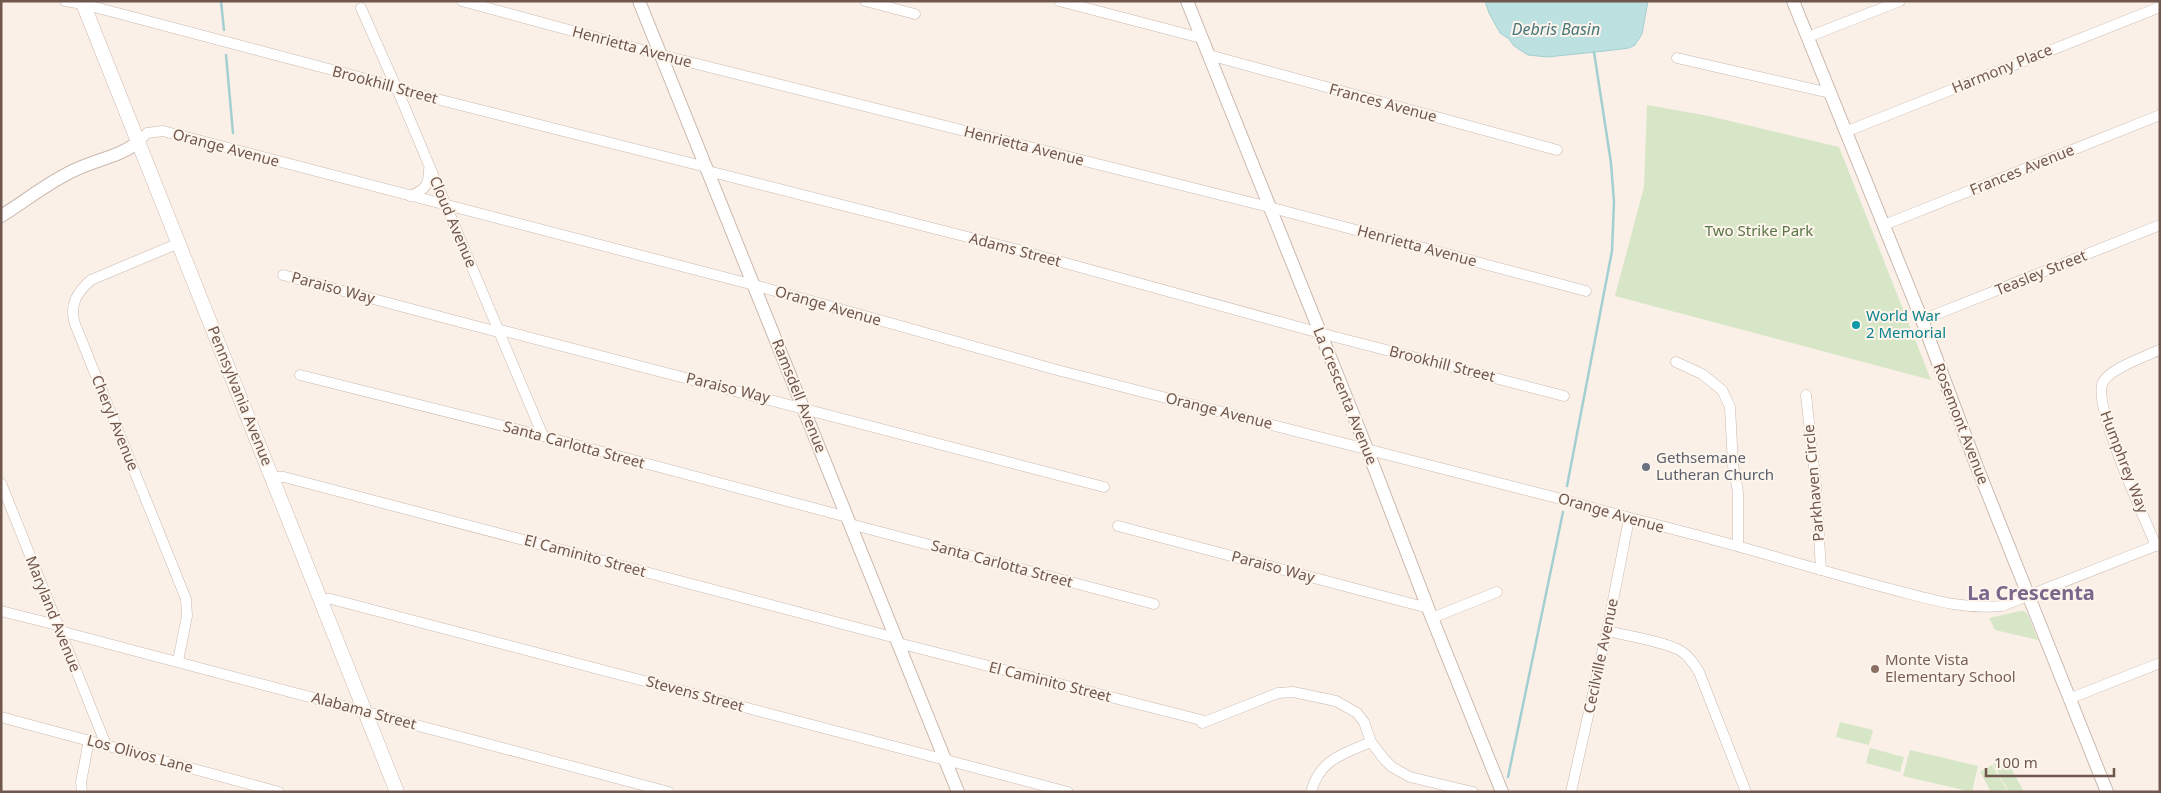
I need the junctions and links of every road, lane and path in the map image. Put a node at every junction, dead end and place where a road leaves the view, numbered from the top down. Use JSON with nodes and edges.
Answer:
{"nodes":[{"id":1,"x":65,"y":1,"type":"edge"},
{"id":2,"x":462,"y":1,"type":"edge"},
{"id":3,"x":639,"y":1,"type":"edge"},
{"id":4,"x":865,"y":1,"type":"edge"},
{"id":5,"x":1059,"y":1,"type":"edge"},
{"id":6,"x":1187,"y":1,"type":"edge"},
{"id":7,"x":1793,"y":1,"type":"edge"},
{"id":8,"x":1900,"y":1,"type":"edge"},
{"id":9,"x":83,"y":3,"type":"edge"},
{"id":10,"x":2160,"y":7,"type":"edge"},
{"id":11,"x":361,"y":8,"type":"dead end"},
{"id":12,"x":915,"y":14,"type":"dead end"},
{"id":13,"x":1808,"y":37,"type":"junction"},
{"id":14,"x":1202,"y":38,"type":"junction"},
{"id":15,"x":661,"y":55,"type":"junction"},
{"id":16,"x":1209,"y":55,"type":"junction"},
{"id":17,"x":1678,"y":58,"type":"dead end"},
{"id":18,"x":397,"y":89,"type":"junction"},
{"id":19,"x":1830,"y":93,"type":"junction"},
{"id":20,"x":2160,"y":115,"type":"edge"},
{"id":21,"x":1845,"y":132,"type":"junction"},
{"id":22,"x":139,"y":141,"type":"junction"},
{"id":23,"x":1557,"y":150,"type":"dead end"},
{"id":24,"x":429,"y":164,"type":"junction"},
{"id":25,"x":707,"y":169,"type":"junction"},
{"id":26,"x":410,"y":196,"type":"junction"},
{"id":27,"x":446,"y":205,"type":"junction"},
{"id":28,"x":1269,"y":207,"type":"junction"},
{"id":29,"x":1,"y":216,"type":"edge"},
{"id":30,"x":1884,"y":225,"type":"junction"},
{"id":31,"x":2160,"y":225,"type":"edge"},
{"id":32,"x":180,"y":243,"type":"junction"},
{"id":33,"x":283,"y":275,"type":"dead end"},
{"id":34,"x":754,"y":286,"type":"junction"},
{"id":35,"x":1586,"y":291,"type":"dead end"},
{"id":36,"x":1922,"y":320,"type":"junction"},
{"id":37,"x":498,"y":330,"type":"junction"},
{"id":38,"x":1320,"y":333,"type":"junction"},
{"id":39,"x":2159,"y":350,"type":"edge"},
{"id":40,"x":1676,"y":362,"type":"dead end"},
{"id":41,"x":300,"y":375,"type":"dead end"},
{"id":42,"x":1806,"y":395,"type":"dead end"},
{"id":43,"x":1564,"y":396,"type":"dead end"},
{"id":44,"x":803,"y":407,"type":"junction"},
{"id":45,"x":543,"y":436,"type":"junction"},
{"id":46,"x":1367,"y":449,"type":"junction"},
{"id":47,"x":273,"y":477,"type":"junction"},
{"id":48,"x":1,"y":483,"type":"edge"},
{"id":49,"x":1104,"y":487,"type":"dead end"},
{"id":50,"x":5,"y":502,"type":"edge"},
{"id":51,"x":1629,"y":519,"type":"junction"},
{"id":52,"x":849,"y":520,"type":"junction"},
{"id":53,"x":1118,"y":526,"type":"dead end"},
{"id":54,"x":2158,"y":545,"type":"edge"},
{"id":55,"x":1738,"y":546,"type":"junction"},
{"id":56,"x":1821,"y":570,"type":"junction"},
{"id":57,"x":1497,"y":592,"type":"dead end"},
{"id":58,"x":2028,"y":597,"type":"junction"},
{"id":59,"x":321,"y":599,"type":"junction"},
{"id":60,"x":1154,"y":604,"type":"dead end"},
{"id":61,"x":1,"y":611,"type":"edge"},
{"id":62,"x":1430,"y":613,"type":"junction"},
{"id":63,"x":58,"y":628,"type":"junction"},
{"id":64,"x":1607,"y":631,"type":"junction"},
{"id":65,"x":897,"y":640,"type":"junction"},
{"id":66,"x":178,"y":661,"type":"junction"},
{"id":67,"x":2160,"y":664,"type":"edge"},
{"id":68,"x":2071,"y":698,"type":"junction"},
{"id":69,"x":365,"y":711,"type":"junction"},
{"id":70,"x":1,"y":717,"type":"edge"},
{"id":71,"x":89,"y":740,"type":"junction"},
{"id":72,"x":1371,"y":742,"type":"junction"},
{"id":73,"x":106,"y":744,"type":"junction"},
{"id":74,"x":945,"y":760,"type":"junction"},
{"id":75,"x":82,"y":792,"type":"edge"},
{"id":76,"x":279,"y":792,"type":"edge"},
{"id":77,"x":396,"y":792,"type":"edge"},
{"id":78,"x":669,"y":792,"type":"edge"},
{"id":79,"x":958,"y":792,"type":"edge"},
{"id":80,"x":1068,"y":792,"type":"edge"},
{"id":81,"x":1312,"y":792,"type":"edge"},
{"id":82,"x":1473,"y":792,"type":"edge"},
{"id":83,"x":1502,"y":792,"type":"edge"},
{"id":84,"x":1571,"y":792,"type":"edge"},
{"id":85,"x":1746,"y":792,"type":"edge"},
{"id":86,"x":2107,"y":792,"type":"edge"}],
"edges":[{"from":1,"to":9,"type":"street","name":"Brookhill Street"},
{"from":2,"to":15,"type":"street","name":"Henrietta Avenue"},
{"from":3,"to":15,"type":"street","name":"Ramsdell Avenue"},
{"from":4,"to":12,"type":"street"},
{"from":5,"to":14,"type":"street"},
{"from":6,"to":14,"type":"street","name":"La Crescenta Avenue"},
{"from":7,"to":13,"type":"street","name":"Rosemont Avenue"},
{"from":8,"to":13,"type":"street"},
{"from":9,"to":18,"type":"street","name":"Brookhill Street"},
{"from":9,"to":22,"type":"main road","name":"Pennsylvania Avenue"},
{"from":10,"to":21,"type":"street","name":"Harmony Place"},
{"from":11,"to":18,"type":"street","name":"Cloud Avenue"},
{"from":13,"to":19,"type":"street","name":"Rosemont Avenue"},
{"from":14,"to":16,"type":"street","name":"La Crescenta Avenue"},
{"from":15,"to":25,"type":"street","name":"Ramsdell Avenue"},
{"from":15,"to":28,"type":"street","name":"Henrietta Avenue"},
{"from":16,"to":23,"type":"street","name":"Frances Avenue"},
{"from":16,"to":28,"type":"street","name":"La Crescenta Avenue"},
{"from":17,"to":19,"type":"street"},
{"from":18,"to":24,"type":"street","name":"Cloud Avenue"},
{"from":18,"to":25,"type":"street","name":"Brookhill Street"},
{"from":19,"to":21,"type":"street","name":"Rosemont Avenue"},
{"from":20,"to":30,"type":"street","name":"Frances Avenue"},
{"from":21,"to":30,"type":"street","name":"Rosemont Avenue"},
{"from":22,"to":26,"type":"street","name":"Orange Avenue"},
{"from":22,"to":29,"type":"street","name":"Orange Avenue"},
{"from":22,"to":32,"type":"main road","name":"Pennsylvania Avenue"},
{"from":24,"to":26,"type":"street"},
{"from":24,"to":27,"type":"street","name":"Cloud Avenue"},
{"from":25,"to":34,"type":"street","name":"Ramsdell Avenue"},
{"from":25,"to":38,"type":"street","name":"Adams Street"},
{"from":26,"to":27,"type":"street","name":"Orange Avenue"},
{"from":27,"to":34,"type":"street","name":"Orange Avenue"},
{"from":27,"to":37,"type":"street","name":"Cloud Avenue"},
{"from":28,"to":35,"type":"street","name":"Henrietta Avenue"},
{"from":28,"to":38,"type":"street","name":"La Crescenta Avenue"},
{"from":30,"to":36,"type":"street","name":"Rosemont Avenue"},
{"from":31,"to":36,"type":"street","name":"Teasley Street"},
{"from":32,"to":47,"type":"main road","name":"Pennsylvania Avenue"},
{"from":32,"to":66,"type":"street","name":"Cheryl Avenue"},
{"from":33,"to":37,"type":"street","name":"Paraiso Way"},
{"from":34,"to":44,"type":"street","name":"Ramsdell Avenue"},
{"from":34,"to":46,"type":"street","name":"Orange Avenue"},
{"from":36,"to":58,"type":"street","name":"Rosemont Avenue"},
{"from":37,"to":44,"type":"street","name":"Paraiso Way"},
{"from":37,"to":45,"type":"street","name":"Cloud Avenue"},
{"from":38,"to":43,"type":"street","name":"Brookhill Street"},
{"from":38,"to":46,"type":"street","name":"La Crescenta Avenue"},
{"from":39,"to":54,"type":"street","name":"Humphrey Way"},
{"from":40,"to":55,"type":"street"},
{"from":41,"to":45,"type":"street","name":"Santa Carlotta Street"},
{"from":42,"to":56,"type":"street","name":"Parkhaven Circle"},
{"from":44,"to":49,"type":"street","name":"Paraiso Way"},
{"from":44,"to":52,"type":"street","name":"Ramsdell Avenue"},
{"from":45,"to":52,"type":"street","name":"Santa Carlotta Street"},
{"from":46,"to":51,"type":"street","name":"Orange Avenue"},
{"from":46,"to":62,"type":"street","name":"La Crescenta Avenue"},
{"from":47,"to":59,"type":"main road","name":"Pennsylvania Avenue"},
{"from":47,"to":65,"type":"street","name":"El Caminito Street"},
{"from":48,"to":50,"type":"street","name":"Maryland Avenue"},
{"from":50,"to":63,"type":"street","name":"Maryland Avenue"},
{"from":51,"to":55,"type":"street","name":"Orange Avenue"},
{"from":51,"to":64,"type":"street","name":"Cecilville Avenue"},
{"from":52,"to":60,"type":"street","name":"Santa Carlotta Street"},
{"from":52,"to":65,"type":"street","name":"Ramsdell Avenue"},
{"from":53,"to":62,"type":"street","name":"Paraiso Way"},
{"from":54,"to":58,"type":"street","name":"Orange Avenue"},
{"from":55,"to":56,"type":"street","name":"Orange Avenue"},
{"from":56,"to":58,"type":"street","name":"Orange Avenue"},
{"from":57,"to":62,"type":"street"},
{"from":58,"to":68,"type":"street","name":"Rosemont Avenue"},
{"from":59,"to":69,"type":"main road","name":"Pennsylvania Avenue"},
{"from":59,"to":74,"type":"street","name":"Stevens Street"},
{"from":61,"to":63,"type":"street","name":"Alabama Street"},
{"from":62,"to":83,"type":"street","name":"La Crescenta Avenue"},
{"from":63,"to":66,"type":"street","name":"Alabama Street"},
{"from":63,"to":73,"type":"street","name":"Maryland Avenue"},
{"from":64,"to":84,"type":"street","name":"Cecilville Avenue"},
{"from":64,"to":85,"type":"street"},
{"from":65,"to":72,"type":"street","name":"El Caminito Street"},
{"from":65,"to":74,"type":"street","name":"Ramsdell Avenue"},
{"from":66,"to":69,"type":"street","name":"Alabama Street"},
{"from":67,"to":68,"type":"street"},
{"from":68,"to":86,"type":"street","name":"Rosemont Avenue"},
{"from":69,"to":77,"type":"main road","name":"Pennsylvania Avenue"},
{"from":69,"to":78,"type":"street","name":"Alabama Street"},
{"from":70,"to":71,"type":"street","name":"Los Olivos Lane"},
{"from":71,"to":73,"type":"street","name":"Los Olivos Lane"},
{"from":71,"to":75,"type":"street"},
{"from":72,"to":81,"type":"street"},
{"from":72,"to":82,"type":"street","name":"El Caminito Street"},
{"from":73,"to":76,"type":"street","name":"Los Olivos Lane"},
{"from":74,"to":79,"type":"street","name":"Ramsdell Avenue"},
{"from":74,"to":80,"type":"street","name":"Stevens Street"}]}
